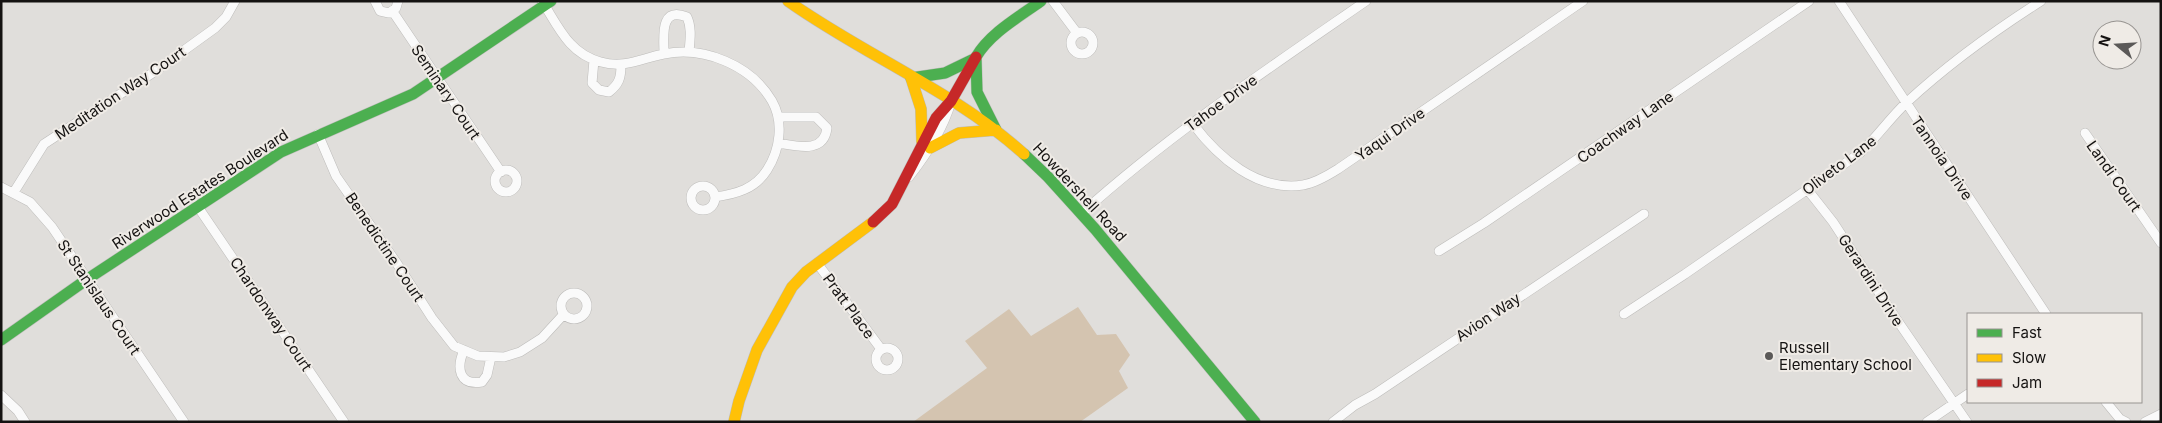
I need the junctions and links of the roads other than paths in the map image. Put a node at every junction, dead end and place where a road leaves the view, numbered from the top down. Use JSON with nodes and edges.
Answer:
{"nodes":[{"id":1,"x":235,"y":1,"type":"edge"},
{"id":2,"x":375,"y":1,"type":"edge"},
{"id":3,"x":398,"y":1,"type":"edge"},
{"id":4,"x":788,"y":1,"type":"edge"},
{"id":5,"x":1041,"y":1,"type":"edge"},
{"id":6,"x":1053,"y":1,"type":"edge"},
{"id":7,"x":1366,"y":1,"type":"edge"},
{"id":8,"x":1583,"y":1,"type":"edge"},
{"id":9,"x":1809,"y":1,"type":"edge"},
{"id":10,"x":1839,"y":1,"type":"edge"},
{"id":11,"x":2041,"y":1,"type":"edge"},
{"id":12,"x":546,"y":3,"type":"edge"},
{"id":13,"x":393,"y":12,"type":"junction"},
{"id":14,"x":1077,"y":33,"type":"dead end"},
{"id":15,"x":689,"y":52,"type":"junction"},
{"id":16,"x":664,"y":54,"type":"junction"},
{"id":17,"x":976,"y":58,"type":"junction"},
{"id":18,"x":594,"y":60,"type":"junction"},
{"id":19,"x":621,"y":65,"type":"junction"},
{"id":20,"x":438,"y":77,"type":"junction"},
{"id":21,"x":911,"y":78,"type":"junction"},
{"id":22,"x":952,"y":101,"type":"junction"},
{"id":23,"x":1905,"y":104,"type":"junction"},
{"id":24,"x":778,"y":117,"type":"junction"},
{"id":25,"x":1193,"y":124,"type":"junction"},
{"id":26,"x":996,"y":130,"type":"junction"},
{"id":27,"x":2085,"y":133,"type":"dead end"},
{"id":28,"x":318,"y":134,"type":"junction"},
{"id":29,"x":778,"y":143,"type":"junction"},
{"id":30,"x":926,"y":145,"type":"junction"},
{"id":31,"x":500,"y":172,"type":"dead end"},
{"id":32,"x":1,"y":187,"type":"edge"},
{"id":33,"x":1807,"y":189,"type":"junction"},
{"id":34,"x":14,"y":192,"type":"junction"},
{"id":35,"x":715,"y":197,"type":"dead end"},
{"id":36,"x":198,"y":207,"type":"junction"},
{"id":37,"x":1082,"y":213,"type":"junction"},
{"id":38,"x":1644,"y":214,"type":"dead end"},
{"id":39,"x":2161,"y":243,"type":"edge"},
{"id":40,"x":1439,"y":251,"type":"dead end"},
{"id":41,"x":817,"y":263,"type":"junction"},
{"id":42,"x":86,"y":280,"type":"junction"},
{"id":43,"x":2045,"y":313,"type":"edge"},
{"id":44,"x":564,"y":314,"type":"dead end"},
{"id":45,"x":1624,"y":314,"type":"dead end"},
{"id":46,"x":1,"y":340,"type":"edge"},
{"id":47,"x":464,"y":350,"type":"junction"},
{"id":48,"x":881,"y":350,"type":"dead end"},
{"id":49,"x":491,"y":357,"type":"junction"},
{"id":50,"x":1,"y":395,"type":"edge"},
{"id":51,"x":1967,"y":395,"type":"edge"},
{"id":52,"x":1955,"y":403,"type":"junction"},
{"id":53,"x":2107,"y":403,"type":"edge"},
{"id":54,"x":2161,"y":414,"type":"edge"},
{"id":55,"x":25,"y":422,"type":"edge"},
{"id":56,"x":184,"y":422,"type":"edge"},
{"id":57,"x":344,"y":422,"type":"edge"},
{"id":58,"x":734,"y":422,"type":"edge"},
{"id":59,"x":1255,"y":422,"type":"edge"},
{"id":60,"x":1332,"y":422,"type":"edge"},
{"id":61,"x":1927,"y":422,"type":"edge"},
{"id":62,"x":1967,"y":422,"type":"edge"},
{"id":63,"x":2126,"y":422,"type":"edge"},
{"id":64,"x":2145,"y":422,"type":"edge"}],
"edges":[{"from":1,"to":34,"type":"street","name":"Meditation Way Court"},
{"from":2,"to":13,"type":"street","name":"Seminary Court"},
{"from":3,"to":13,"type":"street"},
{"from":4,"to":21,"type":"street","name":"Howdershell Road"},
{"from":5,"to":17,"type":"street"},
{"from":6,"to":14,"type":"street"},
{"from":7,"to":25,"type":"street","name":"Tahoe Drive"},
{"from":8,"to":25,"type":"street","name":"Yaqui Drive"},
{"from":9,"to":40,"type":"street","name":"Coachway Lane"},
{"from":10,"to":23,"type":"street","name":"Tannoia Drive"},
{"from":11,"to":23,"type":"street","name":"Oliveto Lane"},
{"from":12,"to":18,"type":"street"},
{"from":12,"to":20,"type":"street","name":"Riverwood Estates Boulevard"},
{"from":13,"to":20,"type":"street","name":"Seminary Court"},
{"from":15,"to":16,"type":"street"},
{"from":15,"to":16,"type":"street"},
{"from":15,"to":24,"type":"street"},
{"from":16,"to":19,"type":"street"},
{"from":17,"to":21,"type":"street"},
{"from":17,"to":22,"type":"street"},
{"from":17,"to":26,"type":"street"},
{"from":18,"to":19,"type":"street"},
{"from":18,"to":19,"type":"street"},
{"from":20,"to":28,"type":"street","name":"Riverwood Estates Boulevard"},
{"from":20,"to":31,"type":"street","name":"Seminary Court"},
{"from":21,"to":22,"type":"street","name":"Howdershell Road"},
{"from":21,"to":30,"type":"street"},
{"from":22,"to":26,"type":"street","name":"Howdershell Road"},
{"from":22,"to":30,"type":"street"},
{"from":23,"to":33,"type":"street","name":"Oliveto Lane"},
{"from":23,"to":43,"type":"street","name":"Tannoia Drive"},
{"from":24,"to":29,"type":"street"},
{"from":24,"to":29,"type":"street"},
{"from":25,"to":37,"type":"street","name":"Tahoe Drive"},
{"from":26,"to":30,"type":"street"},
{"from":26,"to":37,"type":"street","name":"Howdershell Road"},
{"from":27,"to":39,"type":"street","name":"Landi Court"},
{"from":28,"to":36,"type":"street","name":"Riverwood Estates Boulevard"},
{"from":28,"to":47,"type":"street","name":"Benedictine Court"},
{"from":29,"to":35,"type":"street"},
{"from":30,"to":41,"type":"street"},
{"from":32,"to":34,"type":"street","name":"St Stanislaus Court"},
{"from":33,"to":45,"type":"street","name":"Oliveto Lane"},
{"from":33,"to":52,"type":"street","name":"Gerardini Drive"},
{"from":34,"to":42,"type":"street","name":"St Stanislaus Court"},
{"from":36,"to":42,"type":"street","name":"Riverwood Estates Boulevard"},
{"from":36,"to":57,"type":"street","name":"Chardonway Court"},
{"from":37,"to":59,"type":"street","name":"Howdershell Road"},
{"from":38,"to":60,"type":"street","name":"Avion Way"},
{"from":41,"to":48,"type":"street","name":"Pratt Place"},
{"from":41,"to":58,"type":"street"},
{"from":42,"to":46,"type":"street","name":"Riverwood Estates Boulevard"},
{"from":42,"to":56,"type":"street","name":"St Stanislaus Court"},
{"from":44,"to":49,"type":"street","name":"Benedictine Court"},
{"from":47,"to":49,"type":"street","name":"Benedictine Court"},
{"from":47,"to":49,"type":"street"},
{"from":50,"to":55,"type":"street"},
{"from":51,"to":52,"type":"street"},
{"from":52,"to":61,"type":"street"},
{"from":52,"to":62,"type":"street","name":"Gerardini Drive"},
{"from":53,"to":63,"type":"street"},
{"from":54,"to":64,"type":"street"}]}
